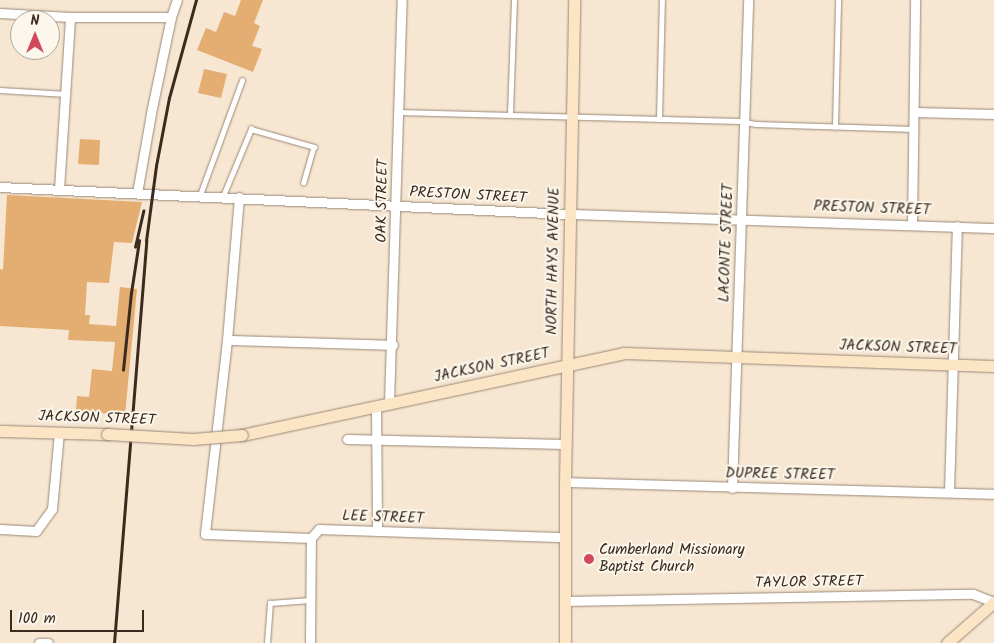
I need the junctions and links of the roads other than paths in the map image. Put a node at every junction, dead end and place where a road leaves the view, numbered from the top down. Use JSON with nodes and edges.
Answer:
{"nodes":[{"id":1,"x":177,"y":0,"type":"edge"},
{"id":2,"x":402,"y":0,"type":"edge"},
{"id":3,"x":514,"y":0,"type":"edge"},
{"id":4,"x":574,"y":0,"type":"edge"},
{"id":5,"x":662,"y":0,"type":"edge"},
{"id":6,"x":748,"y":0,"type":"edge"},
{"id":7,"x":838,"y":0,"type":"edge"},
{"id":8,"x":915,"y":0,"type":"edge"},
{"id":9,"x":0,"y":13,"type":"edge"},
{"id":10,"x":70,"y":17,"type":"junction"},
{"id":11,"x":171,"y":17,"type":"junction"},
{"id":12,"x":242,"y":80,"type":"dead end"},
{"id":13,"x":0,"y":90,"type":"edge"},
{"id":14,"x":66,"y":94,"type":"junction"},
{"id":15,"x":398,"y":112,"type":"junction"},
{"id":16,"x":914,"y":112,"type":"junction"},
{"id":17,"x":510,"y":114,"type":"junction"},
{"id":18,"x":994,"y":114,"type":"edge"},
{"id":19,"x":572,"y":116,"type":"junction"},
{"id":20,"x":659,"y":119,"type":"junction"},
{"id":21,"x":745,"y":122,"type":"junction"},
{"id":22,"x":836,"y":127,"type":"junction"},
{"id":23,"x":914,"y":129,"type":"junction"},
{"id":24,"x":304,"y":183,"type":"dead end"},
{"id":25,"x":0,"y":187,"type":"edge"},
{"id":26,"x":59,"y":190,"type":"junction"},
{"id":27,"x":137,"y":193,"type":"junction"},
{"id":28,"x":200,"y":195,"type":"junction"},
{"id":29,"x":223,"y":196,"type":"junction"},
{"id":30,"x":239,"y":197,"type":"junction"},
{"id":31,"x":397,"y":206,"type":"junction"},
{"id":32,"x":569,"y":214,"type":"junction"},
{"id":33,"x":742,"y":219,"type":"junction"},
{"id":34,"x":912,"y":224,"type":"junction"},
{"id":35,"x":957,"y":226,"type":"junction"},
{"id":36,"x":994,"y":228,"type":"edge"},
{"id":37,"x":227,"y":340,"type":"junction"},
{"id":38,"x":393,"y":345,"type":"junction"},
{"id":39,"x":737,"y":357,"type":"junction"},
{"id":40,"x":953,"y":365,"type":"junction"},
{"id":41,"x":568,"y":366,"type":"junction"},
{"id":42,"x":994,"y":366,"type":"edge"},
{"id":43,"x":389,"y":404,"type":"junction"},
{"id":44,"x":376,"y":406,"type":"junction"},
{"id":45,"x":0,"y":431,"type":"edge"},
{"id":46,"x":59,"y":432,"type":"junction"},
{"id":47,"x":347,"y":438,"type":"dead end"},
{"id":48,"x":378,"y":440,"type":"junction"},
{"id":49,"x":566,"y":444,"type":"junction"},
{"id":50,"x":565,"y":482,"type":"junction"},
{"id":51,"x":732,"y":488,"type":"junction"},
{"id":52,"x":949,"y":492,"type":"junction"},
{"id":53,"x":994,"y":494,"type":"edge"},
{"id":54,"x":0,"y":529,"type":"edge"},
{"id":55,"x":377,"y":531,"type":"junction"},
{"id":56,"x":565,"y":537,"type":"junction"},
{"id":57,"x":311,"y":538,"type":"junction"},
{"id":58,"x":310,"y":600,"type":"junction"},
{"id":59,"x":564,"y":601,"type":"junction"},
{"id":60,"x":994,"y":602,"type":"edge"},
{"id":61,"x":39,"y":643,"type":"edge"},
{"id":62,"x":48,"y":643,"type":"edge"},
{"id":63,"x":267,"y":643,"type":"edge"},
{"id":64,"x":310,"y":643,"type":"edge"},
{"id":65,"x":564,"y":643,"type":"edge"},
{"id":66,"x":947,"y":643,"type":"edge"}],
"edges":[{"from":1,"to":11,"type":"street"},
{"from":2,"to":15,"type":"street","name":"OAK STREET"},
{"from":3,"to":17,"type":"lane"},
{"from":4,"to":19,"type":"street","name":"NORTH HAYS AVENUE"},
{"from":5,"to":20,"type":"lane"},
{"from":6,"to":21,"type":"street","name":"LACONTE STREET"},
{"from":7,"to":22,"type":"lane"},
{"from":8,"to":16,"type":"street"},
{"from":9,"to":10,"type":"street"},
{"from":10,"to":11,"type":"street"},
{"from":10,"to":14,"type":"street"},
{"from":11,"to":27,"type":"street"},
{"from":12,"to":28,"type":"lane"},
{"from":13,"to":14,"type":"lane"},
{"from":14,"to":26,"type":"street"},
{"from":15,"to":17,"type":"lane"},
{"from":15,"to":31,"type":"street","name":"OAK STREET"},
{"from":16,"to":18,"type":"street"},
{"from":16,"to":23,"type":"street"},
{"from":17,"to":19,"type":"lane"},
{"from":19,"to":20,"type":"lane"},
{"from":19,"to":32,"type":"street","name":"NORTH HAYS AVENUE"},
{"from":20,"to":21,"type":"lane"},
{"from":21,"to":22,"type":"lane"},
{"from":21,"to":33,"type":"street","name":"LACONTE STREET"},
{"from":22,"to":23,"type":"lane"},
{"from":23,"to":34,"type":"street"},
{"from":24,"to":29,"type":"lane"},
{"from":25,"to":26,"type":"street","name":"PRESTON STREET"},
{"from":26,"to":27,"type":"street","name":"PRESTON STREET"},
{"from":27,"to":28,"type":"street","name":"PRESTON STREET"},
{"from":28,"to":29,"type":"street","name":"PRESTON STREET"},
{"from":29,"to":30,"type":"street","name":"PRESTON STREET"},
{"from":30,"to":31,"type":"street","name":"PRESTON STREET"},
{"from":30,"to":37,"type":"street"},
{"from":31,"to":32,"type":"street","name":"PRESTON STREET"},
{"from":31,"to":38,"type":"street","name":"OAK STREET"},
{"from":32,"to":33,"type":"street","name":"PRESTON STREET"},
{"from":32,"to":41,"type":"street","name":"NORTH HAYS AVENUE"},
{"from":33,"to":34,"type":"street","name":"PRESTON STREET"},
{"from":33,"to":39,"type":"street","name":"LACONTE STREET"},
{"from":34,"to":35,"type":"street","name":"PRESTON STREET"},
{"from":35,"to":36,"type":"street","name":"PRESTON STREET"},
{"from":35,"to":40,"type":"street"},
{"from":37,"to":38,"type":"street"},
{"from":37,"to":57,"type":"street","name":"LEE STREET"},
{"from":38,"to":43,"type":"street","name":"OAK STREET"},
{"from":39,"to":40,"type":"street","name":"JACKSON STREET"},
{"from":39,"to":41,"type":"street","name":"JACKSON STREET"},
{"from":39,"to":51,"type":"street","name":"LACONTE STREET"},
{"from":40,"to":42,"type":"street","name":"JACKSON STREET"},
{"from":40,"to":52,"type":"street"},
{"from":41,"to":43,"type":"street","name":"JACKSON STREET"},
{"from":41,"to":49,"type":"street","name":"NORTH HAYS AVENUE"},
{"from":43,"to":44,"type":"street","name":"JACKSON STREET"},
{"from":44,"to":46,"type":"street","name":"JACKSON STREET","bridge":true},
{"from":44,"to":48,"type":"street"},
{"from":45,"to":46,"type":"street","name":"JACKSON STREET"},
{"from":46,"to":54,"type":"street"},
{"from":47,"to":48,"type":"street"},
{"from":48,"to":49,"type":"street"},
{"from":48,"to":55,"type":"street"},
{"from":49,"to":50,"type":"street","name":"NORTH HAYS AVENUE"},
{"from":50,"to":51,"type":"street","name":"DUPREE STREET"},
{"from":50,"to":56,"type":"street","name":"NORTH HAYS AVENUE"},
{"from":51,"to":52,"type":"street","name":"DUPREE STREET"},
{"from":52,"to":53,"type":"street","name":"DUPREE STREET"},
{"from":55,"to":56,"type":"street","name":"LEE STREET"},
{"from":55,"to":57,"type":"street","name":"LEE STREET"},
{"from":56,"to":59,"type":"street","name":"NORTH HAYS AVENUE"},
{"from":57,"to":58,"type":"street"},
{"from":58,"to":63,"type":"lane"},
{"from":58,"to":64,"type":"street"},
{"from":59,"to":60,"type":"street","name":"TAYLOR STREET"},
{"from":59,"to":65,"type":"street","name":"NORTH HAYS AVENUE"},
{"from":60,"to":66,"type":"street"},
{"from":61,"to":62,"type":"street"}]}
